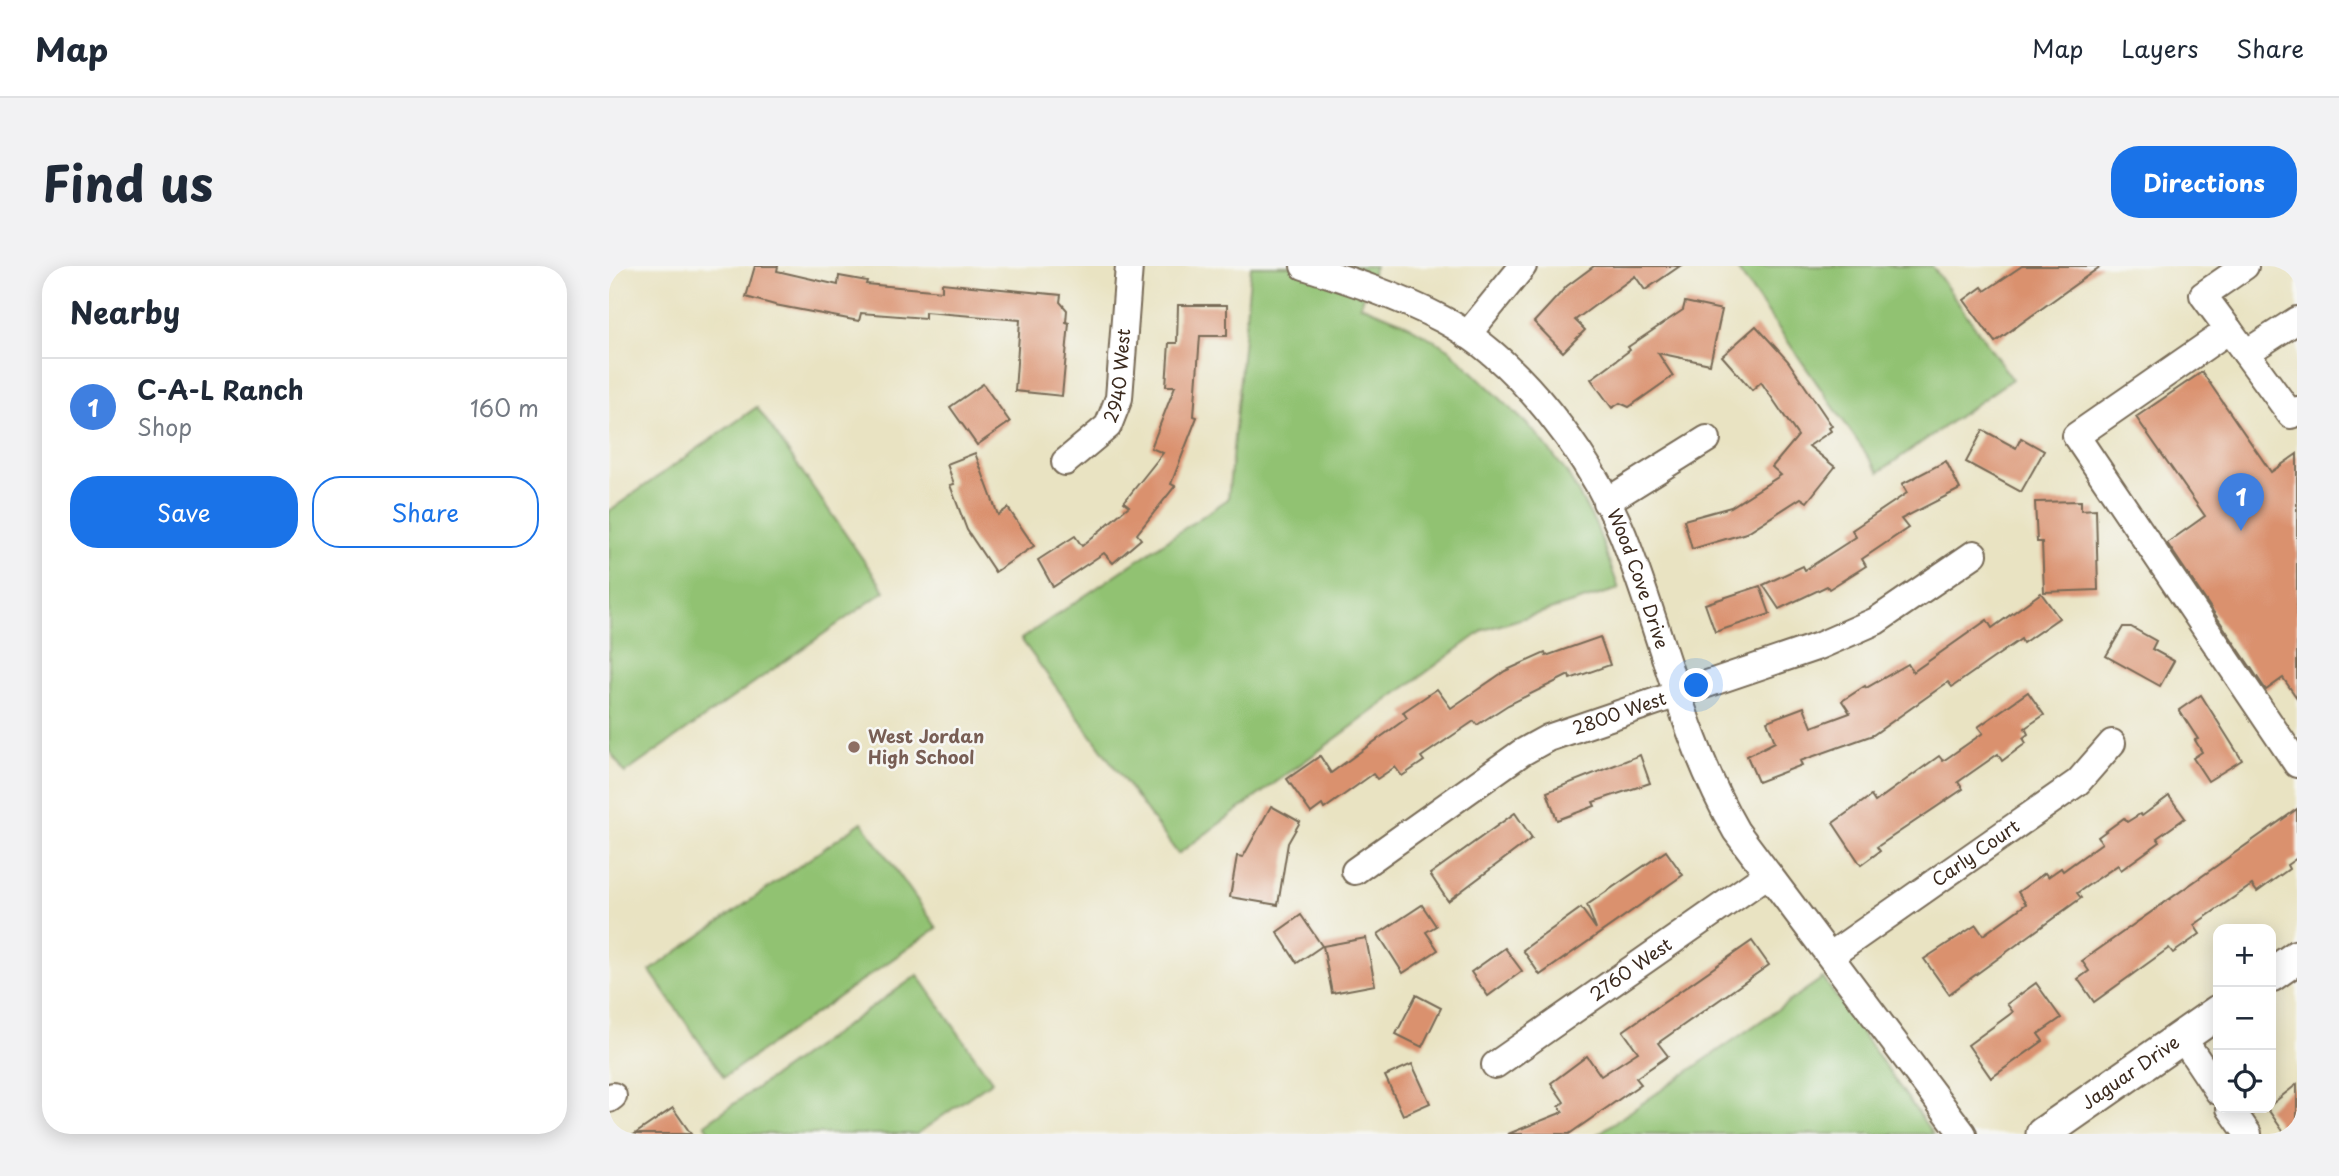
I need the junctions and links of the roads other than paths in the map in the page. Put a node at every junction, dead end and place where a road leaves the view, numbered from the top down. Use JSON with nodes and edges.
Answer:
{"nodes":[{"id":1,"x":1129,"y":266,"type":"edge"},
{"id":2,"x":1304,"y":266,"type":"edge"},
{"id":3,"x":1523,"y":266,"type":"edge"},
{"id":4,"x":2245,"y":266,"type":"edge"},
{"id":5,"x":2297,"y":320,"type":"edge"},
{"id":6,"x":2229,"y":330,"type":"junction"},
{"id":7,"x":1467,"y":335,"type":"junction"},
{"id":8,"x":2246,"y":353,"type":"junction"},
{"id":9,"x":2297,"y":410,"type":"edge"},
{"id":10,"x":1707,"y":439,"type":"dead end"},
{"id":11,"x":1065,"y":462,"type":"dead end"},
{"id":12,"x":1606,"y":502,"type":"junction"},
{"id":13,"x":1974,"y":554,"type":"dead end"},
{"id":14,"x":1677,"y":695,"type":"junction"},
{"id":15,"x":2112,"y":743,"type":"dead end"},
{"id":16,"x":2297,"y":764,"type":"edge"},
{"id":17,"x":1355,"y":871,"type":"dead end"},
{"id":18,"x":1767,"y":874,"type":"junction"},
{"id":19,"x":1831,"y":955,"type":"junction"},
{"id":20,"x":2297,"y":957,"type":"edge"},
{"id":21,"x":2276,"y":972,"type":"edge"},
{"id":22,"x":2213,"y":1015,"type":"edge"},
{"id":23,"x":2182,"y":1037,"type":"junction"},
{"id":24,"x":1495,"y":1065,"type":"dead end"},
{"id":25,"x":2213,"y":1084,"type":"edge"},
{"id":26,"x":2233,"y":1113,"type":"edge"},
{"id":27,"x":1963,"y":1134,"type":"edge"},
{"id":28,"x":2043,"y":1134,"type":"edge"},
{"id":29,"x":2248,"y":1134,"type":"edge"}],
"edges":[{"from":1,"to":11,"type":"street","name":"2940 West"},
{"from":2,"to":7,"type":"street","name":"Wood Cove Drive"},
{"from":3,"to":7,"type":"street"},
{"from":4,"to":6,"type":"street"},
{"from":5,"to":8,"type":"street"},
{"from":6,"to":8,"type":"street"},
{"from":6,"to":16,"type":"street"},
{"from":7,"to":12,"type":"street","name":"Wood Cove Drive"},
{"from":8,"to":9,"type":"street"},
{"from":10,"to":12,"type":"street"},
{"from":12,"to":14,"type":"street","name":"Wood Cove Drive"},
{"from":13,"to":14,"type":"street","name":"2800 West"},
{"from":14,"to":17,"type":"street","name":"2800 West"},
{"from":14,"to":18,"type":"street","name":"Wood Cove Drive"},
{"from":15,"to":19,"type":"street","name":"Carly Court"},
{"from":18,"to":19,"type":"street","name":"Wood Cove Drive"},
{"from":18,"to":24,"type":"street","name":"2760 West"},
{"from":19,"to":27,"type":"street","name":"Wood Cove Drive"},
{"from":20,"to":21,"type":"main road"},
{"from":22,"to":23,"type":"main road","name":"Jaguar Drive"},
{"from":23,"to":25,"type":"street"},
{"from":23,"to":28,"type":"main road","name":"Jaguar Drive"},
{"from":26,"to":29,"type":"street"}]}
